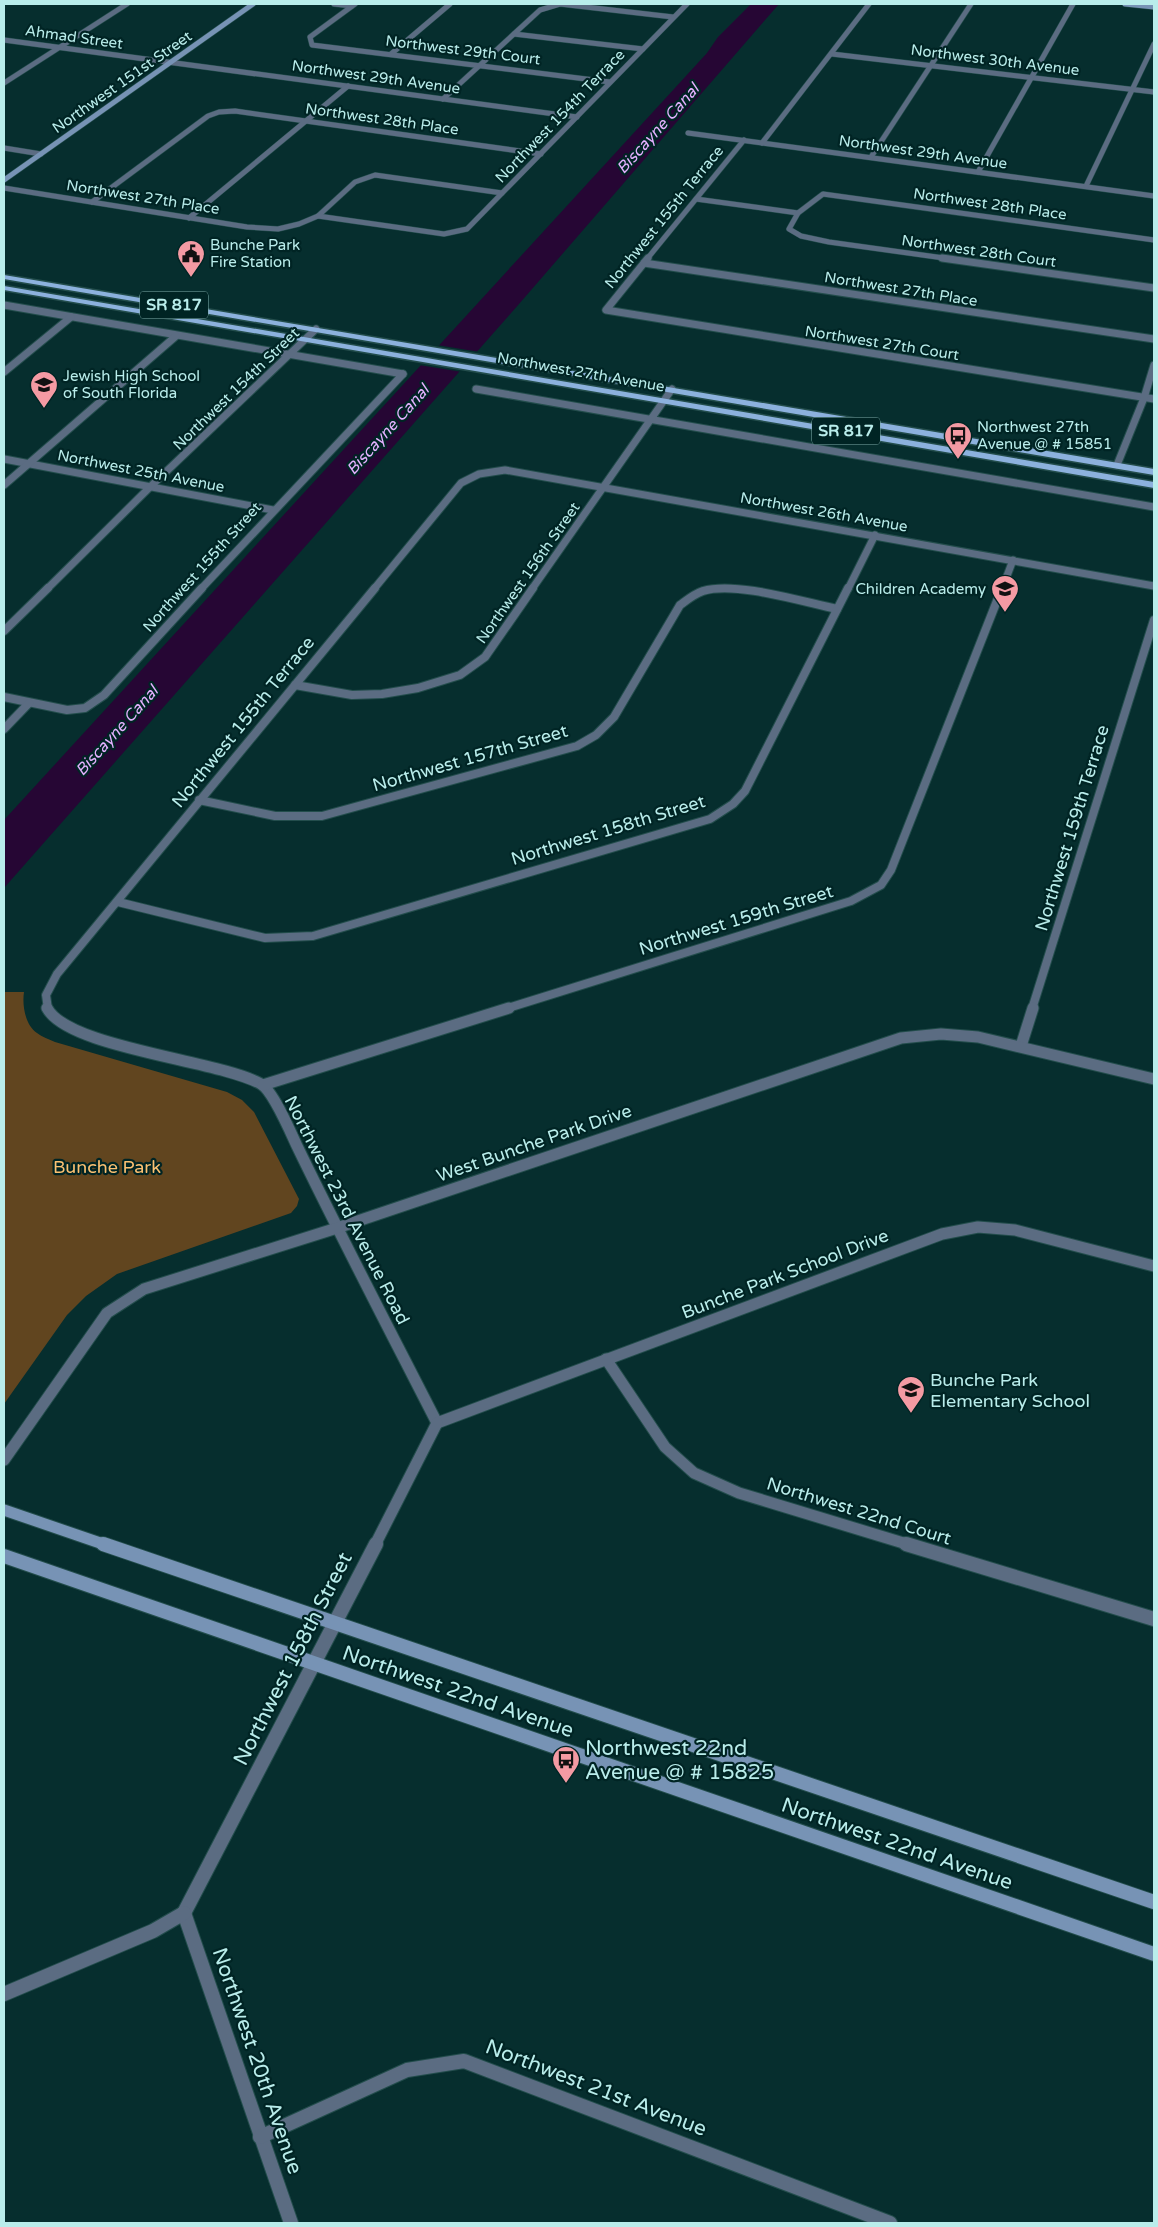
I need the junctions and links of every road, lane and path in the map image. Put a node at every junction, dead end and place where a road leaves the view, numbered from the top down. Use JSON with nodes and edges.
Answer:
{"nodes":[{"id":1,"x":127,"y":4,"type":"edge"},
{"id":2,"x":253,"y":4,"type":"edge"},
{"id":3,"x":334,"y":4,"type":"edge"},
{"id":4,"x":450,"y":4,"type":"edge"},
{"id":5,"x":560,"y":4,"type":"edge"},
{"id":6,"x":686,"y":4,"type":"edge"},
{"id":7,"x":870,"y":4,"type":"edge"},
{"id":8,"x":971,"y":4,"type":"edge"},
{"id":9,"x":1073,"y":4,"type":"edge"},
{"id":10,"x":1125,"y":4,"type":"edge"},
{"id":11,"x":353,"y":5,"type":"edge"},
{"id":12,"x":1154,"y":7,"type":"edge"},
{"id":13,"x":673,"y":17,"type":"junction"},
{"id":14,"x":514,"y":34,"type":"junction"},
{"id":15,"x":4,"y":40,"type":"edge"},
{"id":16,"x":1154,"y":44,"type":"edge"},
{"id":17,"x":60,"y":48,"type":"junction"},
{"id":18,"x":643,"y":49,"type":"junction"},
{"id":19,"x":391,"y":54,"type":"junction"},
{"id":20,"x":832,"y":54,"type":"junction"},
{"id":21,"x":171,"y":63,"type":"junction"},
{"id":22,"x":480,"y":65,"type":"junction"},
{"id":23,"x":931,"y":65,"type":"junction"},
{"id":24,"x":1032,"y":77,"type":"junction"},
{"id":25,"x":610,"y":82,"type":"junction"},
{"id":26,"x":4,"y":83,"type":"edge"},
{"id":27,"x":348,"y":86,"type":"junction"},
{"id":28,"x":1134,"y":89,"type":"junction"},
{"id":29,"x":1154,"y":92,"type":"edge"},
{"id":30,"x":443,"y":99,"type":"junction"},
{"id":31,"x":577,"y":118,"type":"junction"},
{"id":32,"x":308,"y":122,"type":"junction"},
{"id":33,"x":688,"y":133,"type":"dead end"},
{"id":34,"x":744,"y":140,"type":"junction"},
{"id":35,"x":762,"y":143,"type":"junction"},
{"id":36,"x":4,"y":148,"type":"edge"},
{"id":37,"x":41,"y":154,"type":"junction"},
{"id":38,"x":541,"y":154,"type":"junction"},
{"id":39,"x":871,"y":157,"type":"junction"},
{"id":40,"x":978,"y":172,"type":"junction"},
{"id":41,"x":4,"y":180,"type":"edge"},
{"id":42,"x":1086,"y":186,"type":"junction"},
{"id":43,"x":4,"y":188,"type":"edge"},
{"id":44,"x":502,"y":193,"type":"junction"},
{"id":45,"x":1154,"y":196,"type":"edge"},
{"id":46,"x":696,"y":199,"type":"junction"},
{"id":47,"x":92,"y":202,"type":"junction"},
{"id":48,"x":798,"y":213,"type":"junction"},
{"id":49,"x":318,"y":216,"type":"junction"},
{"id":50,"x":189,"y":218,"type":"junction"},
{"id":51,"x":1154,"y":240,"type":"edge"},
{"id":52,"x":644,"y":263,"type":"junction"},
{"id":53,"x":4,"y":277,"type":"edge"},
{"id":54,"x":4,"y":288,"type":"edge"},
{"id":55,"x":1154,"y":288,"type":"edge"},
{"id":56,"x":138,"y":299,"type":"junction"},
{"id":57,"x":4,"y":306,"type":"edge"},
{"id":58,"x":127,"y":309,"type":"junction"},
{"id":59,"x":606,"y":310,"type":"joint"},
{"id":60,"x":71,"y":317,"type":"junction"},
{"id":61,"x":316,"y":329,"type":"junction"},
{"id":62,"x":176,"y":336,"type":"junction"},
{"id":63,"x":306,"y":339,"type":"junction"},
{"id":64,"x":1154,"y":340,"type":"edge"},
{"id":65,"x":288,"y":355,"type":"junction"},
{"id":66,"x":1154,"y":365,"type":"edge"},
{"id":67,"x":4,"y":372,"type":"edge"},
{"id":68,"x":476,"y":389,"type":"dead end"},
{"id":69,"x":672,"y":389,"type":"junction"},
{"id":70,"x":1144,"y":398,"type":"junction"},
{"id":71,"x":665,"y":400,"type":"junction"},
{"id":72,"x":1154,"y":400,"type":"edge"},
{"id":73,"x":652,"y":418,"type":"junction"},
{"id":74,"x":978,"y":454,"type":"junction"},
{"id":75,"x":4,"y":459,"type":"edge"},
{"id":76,"x":28,"y":463,"type":"junction"},
{"id":77,"x":1117,"y":465,"type":"junction"},
{"id":78,"x":488,"y":470,"type":"joint"},
{"id":79,"x":1154,"y":472,"type":"edge"},
{"id":80,"x":4,"y":485,"type":"edge"},
{"id":81,"x":1154,"y":485,"type":"edge"},
{"id":82,"x":605,"y":486,"type":"junction"},
{"id":83,"x":150,"y":487,"type":"junction"},
{"id":84,"x":1154,"y":507,"type":"edge"},
{"id":85,"x":273,"y":510,"type":"junction"},
{"id":86,"x":875,"y":535,"type":"junction"},
{"id":87,"x":1013,"y":560,"type":"junction"},
{"id":88,"x":1154,"y":586,"type":"edge"},
{"id":89,"x":837,"y":609,"type":"junction"},
{"id":90,"x":1154,"y":620,"type":"edge"},
{"id":91,"x":4,"y":631,"type":"edge"},
{"id":92,"x":295,"y":685,"type":"junction"},
{"id":93,"x":4,"y":697,"type":"edge"},
{"id":94,"x":29,"y":703,"type":"junction"},
{"id":95,"x":4,"y":729,"type":"edge"},
{"id":96,"x":199,"y":800,"type":"junction"},
{"id":97,"x":118,"y":902,"type":"junction"},
{"id":98,"x":48,"y":1010,"type":"joint"},
{"id":99,"x":1021,"y":1046,"type":"junction"},
{"id":100,"x":1154,"y":1079,"type":"edge"},
{"id":101,"x":264,"y":1085,"type":"junction"},
{"id":102,"x":337,"y":1228,"type":"junction"},
{"id":103,"x":1154,"y":1266,"type":"edge"},
{"id":104,"x":606,"y":1359,"type":"junction"},
{"id":105,"x":436,"y":1422,"type":"junction"},
{"id":106,"x":4,"y":1460,"type":"edge"},
{"id":107,"x":4,"y":1510,"type":"edge"},
{"id":108,"x":4,"y":1556,"type":"edge"},
{"id":109,"x":1154,"y":1619,"type":"edge"},
{"id":110,"x":335,"y":1624,"type":"junction"},
{"id":111,"x":315,"y":1664,"type":"junction"},
{"id":112,"x":1154,"y":1902,"type":"edge"},
{"id":113,"x":184,"y":1913,"type":"junction"},
{"id":114,"x":1154,"y":1954,"type":"edge"},
{"id":115,"x":4,"y":1994,"type":"edge"},
{"id":116,"x":260,"y":2137,"type":"junction"},
{"id":117,"x":291,"y":2223,"type":"edge"},
{"id":118,"x":890,"y":2223,"type":"edge"}],
"edges":[{"from":1,"to":17,"type":"street"},
{"from":2,"to":21,"type":"main road","name":"Northwest 151st Street"},
{"from":3,"to":11,"type":"street"},
{"from":4,"to":19,"type":"street"},
{"from":5,"to":13,"type":"street"},
{"from":5,"to":14,"type":"street"},
{"from":6,"to":13,"type":"street","name":"Northwest 154th Terrace"},
{"from":7,"to":20,"type":"street"},
{"from":8,"to":23,"type":"street"},
{"from":9,"to":24,"type":"street"},
{"from":10,"to":12,"type":"main road"},
{"from":11,"to":19,"type":"street","name":"Northwest 29th Court"},
{"from":13,"to":18,"type":"street","name":"Northwest 154th Terrace"},
{"from":14,"to":18,"type":"street"},
{"from":14,"to":22,"type":"street"},
{"from":15,"to":17,"type":"street","name":"Ahmad Street"},
{"from":16,"to":28,"type":"street"},
{"from":17,"to":21,"type":"street","name":"Ahmad Street"},
{"from":17,"to":26,"type":"street"},
{"from":18,"to":25,"type":"street","name":"Northwest 154th Terrace"},
{"from":19,"to":22,"type":"street","name":"Northwest 29th Court"},
{"from":20,"to":23,"type":"street","name":"Northwest 30th Avenue"},
{"from":20,"to":35,"type":"street"},
{"from":21,"to":27,"type":"street","name":"Northwest 29th Avenue"},
{"from":21,"to":37,"type":"main road","name":"Northwest 151st Street"},
{"from":22,"to":25,"type":"street","name":"Northwest 29th Court"},
{"from":22,"to":30,"type":"street"},
{"from":23,"to":24,"type":"street","name":"Northwest 30th Avenue"},
{"from":23,"to":39,"type":"street"},
{"from":24,"to":28,"type":"street","name":"Northwest 30th Avenue"},
{"from":24,"to":40,"type":"street"},
{"from":25,"to":31,"type":"street","name":"Northwest 154th Terrace"},
{"from":27,"to":30,"type":"street","name":"Northwest 29th Avenue"},
{"from":27,"to":32,"type":"street"},
{"from":28,"to":29,"type":"street","name":"Northwest 30th Avenue"},
{"from":28,"to":42,"type":"street"},
{"from":30,"to":31,"type":"street","name":"Northwest 29th Avenue"},
{"from":31,"to":38,"type":"street","name":"Northwest 154th Terrace"},
{"from":32,"to":38,"type":"street","name":"Northwest 28th Place"},
{"from":32,"to":47,"type":"street","name":"Northwest 28th Place"},
{"from":32,"to":50,"type":"street"},
{"from":33,"to":34,"type":"street","name":"Northwest 29th Avenue"},
{"from":34,"to":35,"type":"street","name":"Northwest 29th Avenue"},
{"from":34,"to":46,"type":"street","name":"Northwest 155th Terrace"},
{"from":35,"to":39,"type":"street","name":"Northwest 29th Avenue"},
{"from":36,"to":37,"type":"street"},
{"from":37,"to":41,"type":"main road","name":"Northwest 151st Street"},
{"from":38,"to":44,"type":"street","name":"Northwest 154th Terrace"},
{"from":39,"to":40,"type":"street","name":"Northwest 29th Avenue"},
{"from":40,"to":42,"type":"street","name":"Northwest 29th Avenue"},
{"from":42,"to":45,"type":"street","name":"Northwest 29th Avenue"},
{"from":43,"to":47,"type":"street","name":"Northwest 27th Place"},
{"from":44,"to":49,"type":"street"},
{"from":44,"to":49,"type":"street","name":"Northwest 154th Terrace"},
{"from":46,"to":48,"type":"street"},
{"from":46,"to":52,"type":"street","name":"Northwest 155th Terrace"},
{"from":47,"to":50,"type":"street","name":"Northwest 27th Place"},
{"from":48,"to":51,"type":"street","name":"Northwest 28th Place"},
{"from":48,"to":55,"type":"street","name":"Northwest 28th Court"},
{"from":49,"to":50,"type":"street","name":"Northwest 27th Place"},
{"from":52,"to":59,"type":"street","name":"Northwest 155th Terrace"},
{"from":52,"to":64,"type":"street","name":"Northwest 27th Place"},
{"from":53,"to":56,"type":"main road","name":"Northwest 27th Avenue","number":"SR 817"},
{"from":54,"to":58,"type":"main road","name":"Northwest 27th Avenue","number":"SR 817"},
{"from":56,"to":58,"type":"main road"},
{"from":56,"to":61,"type":"main road","name":"Northwest 27th Avenue","number":"SR 817"},
{"from":57,"to":60,"type":"street"},
{"from":58,"to":63,"type":"main road","name":"Northwest 27th Avenue","number":"SR 817"},
{"from":59,"to":70,"type":"street","name":"Northwest 27th Court"},
{"from":60,"to":62,"type":"street"},
{"from":60,"to":67,"type":"street"},
{"from":61,"to":63,"type":"street","name":"Northwest 154th Street"},
{"from":61,"to":69,"type":"main road","name":"Northwest 27th Avenue","number":"SR 817"},
{"from":62,"to":65,"type":"street"},
{"from":62,"to":76,"type":"street"},
{"from":63,"to":65,"type":"street","name":"Northwest 154th Street"},
{"from":63,"to":71,"type":"main road","name":"Northwest 27th Avenue","number":"SR 817"},
{"from":65,"to":83,"type":"street","name":"Northwest 154th Street"},
{"from":65,"to":85,"type":"street","name":"Northwest 155th Street"},
{"from":66,"to":70,"type":"street"},
{"from":68,"to":73,"type":"street","name":"Northwest 27th Avenue"},
{"from":69,"to":71,"type":"street","name":"Northwest 156th Street"},
{"from":69,"to":77,"type":"main road","name":"Northwest 27th Avenue","number":"SR 817"},
{"from":70,"to":72,"type":"street","name":"Northwest 27th Court"},
{"from":70,"to":77,"type":"street"},
{"from":71,"to":73,"type":"street","name":"Northwest 156th Street"},
{"from":71,"to":74,"type":"main road","name":"Northwest 27th Avenue","number":"SR 817"},
{"from":73,"to":82,"type":"street","name":"Northwest 156th Street"},
{"from":73,"to":84,"type":"street","name":"Northwest 27th Avenue"},
{"from":74,"to":77,"type":"main road"},
{"from":74,"to":81,"type":"main road","name":"Northwest 27th Avenue","number":"SR 817"},
{"from":75,"to":76,"type":"street","name":"Northwest 25th Avenue"},
{"from":76,"to":80,"type":"street"},
{"from":76,"to":83,"type":"street","name":"Northwest 25th Avenue"},
{"from":77,"to":79,"type":"main road","name":"Northwest 27th Avenue","number":"SR 817"},
{"from":78,"to":82,"type":"street","name":"Northwest 26th Avenue"},
{"from":78,"to":92,"type":"street","name":"Northwest 155th Terrace"},
{"from":82,"to":86,"type":"street","name":"Northwest 26th Avenue"},
{"from":82,"to":92,"type":"street","name":"Northwest 156th Street"},
{"from":83,"to":85,"type":"street","name":"Northwest 25th Avenue"},
{"from":83,"to":91,"type":"street","name":"Northwest 154th Street"},
{"from":85,"to":94,"type":"street","name":"Northwest 155th Street"},
{"from":86,"to":87,"type":"street","name":"Northwest 26th Avenue"},
{"from":86,"to":89,"type":"street","name":"Northwest 158th Street"},
{"from":87,"to":88,"type":"street","name":"Northwest 26th Avenue"},
{"from":87,"to":101,"type":"street","name":"Northwest 159th Street"},
{"from":89,"to":96,"type":"street","name":"Northwest 157th Street"},
{"from":89,"to":97,"type":"street","name":"Northwest 158th Street"},
{"from":90,"to":99,"type":"street","name":"Northwest 159th Terrace"},
{"from":92,"to":96,"type":"street","name":"Northwest 155th Terrace"},
{"from":93,"to":94,"type":"street","name":"Northwest 155th Street"},
{"from":94,"to":95,"type":"street"},
{"from":96,"to":97,"type":"street","name":"Northwest 155th Terrace"},
{"from":97,"to":98,"type":"street","name":"Northwest 155th Terrace"},
{"from":98,"to":101,"type":"street","name":"Northwest 23rd Avenue Road"},
{"from":99,"to":100,"type":"street","name":"West Bunche Park Drive"},
{"from":99,"to":102,"type":"street","name":"West Bunche Park Drive"},
{"from":101,"to":102,"type":"street","name":"Northwest 23rd Avenue Road"},
{"from":102,"to":105,"type":"street","name":"Northwest 23rd Avenue Road"},
{"from":102,"to":106,"type":"street","name":"West Bunche Park Drive"},
{"from":103,"to":104,"type":"street","name":"Bunche Park School Drive"},
{"from":104,"to":105,"type":"street","name":"Bunche Park School Drive"},
{"from":104,"to":109,"type":"street","name":"Northwest 22nd Court"},
{"from":105,"to":110,"type":"street","name":"Northwest 158th Street"},
{"from":107,"to":110,"type":"main road","name":"Northwest 22nd Avenue"},
{"from":108,"to":111,"type":"main road","name":"Northwest 22nd Avenue"},
{"from":110,"to":111,"type":"street","name":"Northwest 158th Street"},
{"from":110,"to":112,"type":"main road","name":"Northwest 22nd Avenue"},
{"from":111,"to":113,"type":"street","name":"Northwest 158th Street"},
{"from":111,"to":114,"type":"main road","name":"Northwest 22nd Avenue"},
{"from":113,"to":115,"type":"street"},
{"from":113,"to":116,"type":"street","name":"Northwest 20th Avenue"},
{"from":116,"to":117,"type":"street","name":"Northwest 20th Avenue"},
{"from":116,"to":118,"type":"street","name":"Northwest 21st Avenue"}]}
